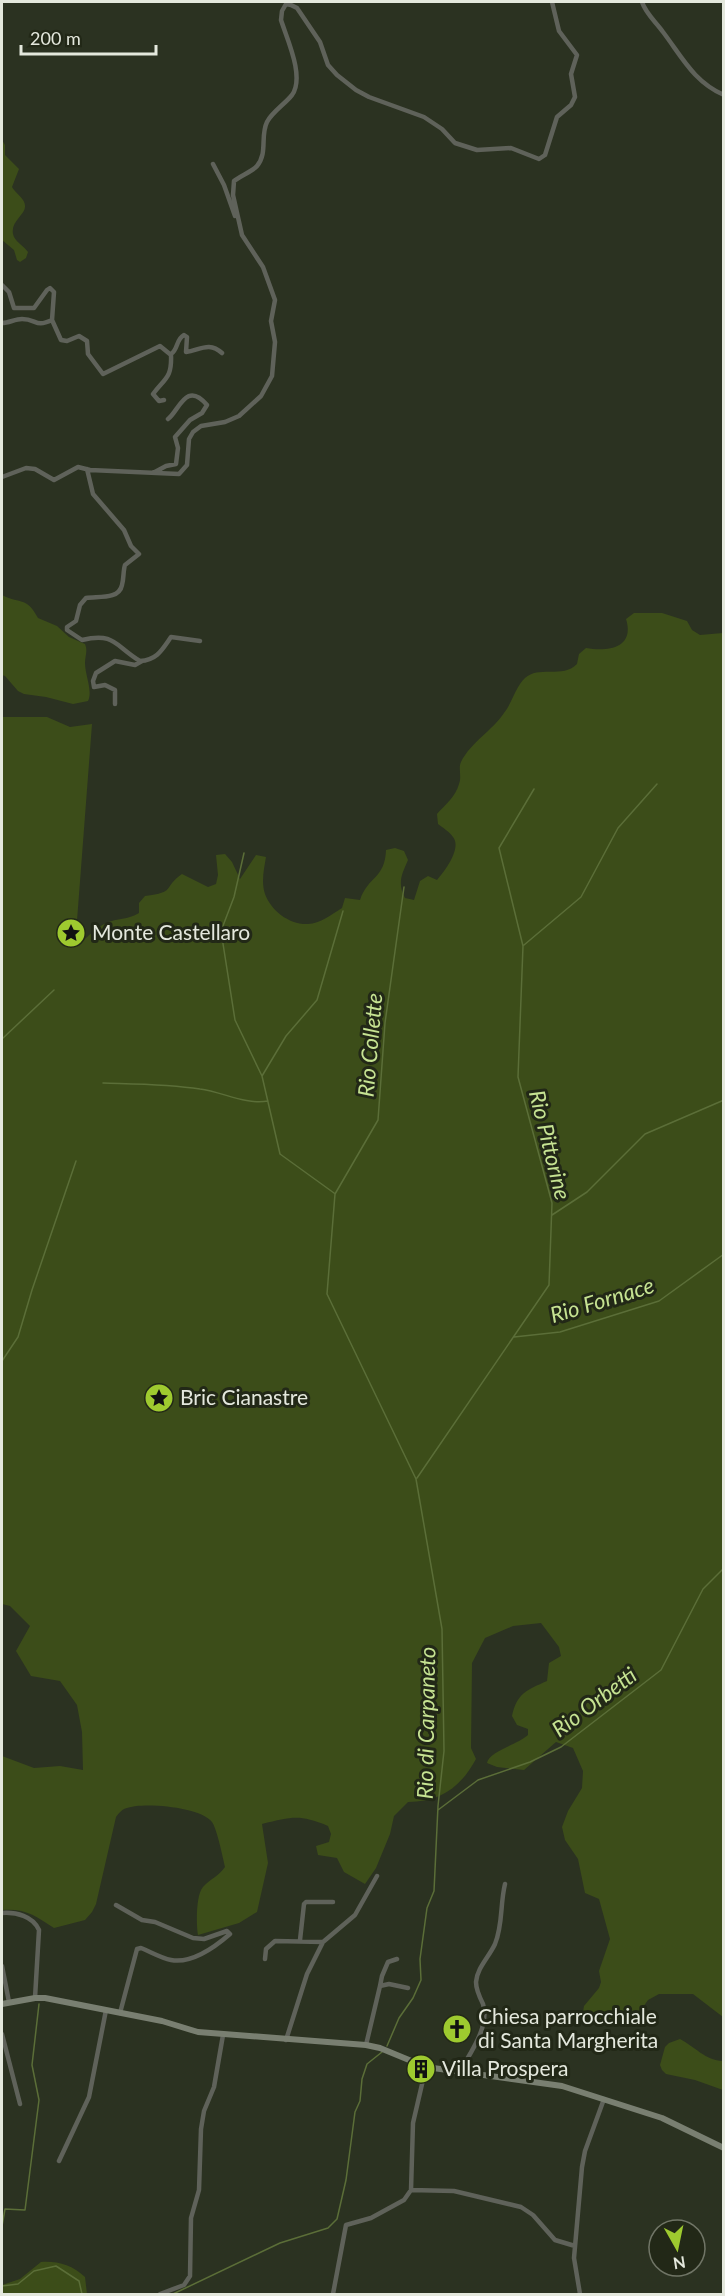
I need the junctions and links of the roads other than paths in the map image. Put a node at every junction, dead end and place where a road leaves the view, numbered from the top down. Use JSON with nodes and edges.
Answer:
{"nodes":[{"id":1,"x":552,"y":2,"type":"edge"},
{"id":2,"x":642,"y":2,"type":"edge"},
{"id":3,"x":291,"y":3,"type":"edge"},
{"id":4,"x":723,"y":95,"type":"edge"},
{"id":5,"x":213,"y":164,"type":"dead end"},
{"id":6,"x":237,"y":219,"type":"junction"},
{"id":7,"x":2,"y":285,"type":"edge"},
{"id":8,"x":52,"y":320,"type":"junction"},
{"id":9,"x":5,"y":323,"type":"edge"},
{"id":10,"x":222,"y":353,"type":"dead end"},
{"id":11,"x":171,"y":354,"type":"junction"},
{"id":12,"x":164,"y":400,"type":"dead end"},
{"id":13,"x":168,"y":419,"type":"dead end"},
{"id":14,"x":87,"y":469,"type":"junction"},
{"id":15,"x":153,"y":473,"type":"junction"},
{"id":16,"x":2,"y":477,"type":"edge"},
{"id":17,"x":200,"y":641,"type":"dead end"},
{"id":18,"x":142,"y":661,"type":"junction"},
{"id":19,"x":115,"y":704,"type":"dead end"},
{"id":20,"x":377,"y":1876,"type":"dead end"},
{"id":21,"x":505,"y":1884,"type":"dead end"},
{"id":22,"x":333,"y":1902,"type":"dead end"},
{"id":23,"x":116,"y":1905,"type":"dead end"},
{"id":24,"x":2,"y":1913,"type":"edge"},
{"id":25,"x":300,"y":1940,"type":"junction"},
{"id":26,"x":323,"y":1942,"type":"junction"},
{"id":27,"x":265,"y":1959,"type":"dead end"},
{"id":28,"x":397,"y":1959,"type":"dead end"},
{"id":29,"x":2,"y":1966,"type":"edge"},
{"id":30,"x":380,"y":1986,"type":"junction"},
{"id":31,"x":408,"y":1988,"type":"dead end"},
{"id":32,"x":35,"y":1998,"type":"junction"},
{"id":33,"x":9,"y":2002,"type":"junction"},
{"id":34,"x":2,"y":2004,"type":"edge"},
{"id":35,"x":106,"y":2010,"type":"junction"},
{"id":36,"x":120,"y":2013,"type":"junction"},
{"id":37,"x":2,"y":2034,"type":"edge"},
{"id":38,"x":223,"y":2035,"type":"junction"},
{"id":39,"x":286,"y":2040,"type":"junction"},
{"id":40,"x":366,"y":2045,"type":"junction"},
{"id":41,"x":426,"y":2067,"type":"junction"},
{"id":42,"x":444,"y":2070,"type":"junction"},
{"id":43,"x":604,"y":2098,"type":"junction"},
{"id":44,"x":20,"y":2104,"type":"dead end"},
{"id":45,"x":723,"y":2148,"type":"edge"},
{"id":46,"x":59,"y":2161,"type":"dead end"},
{"id":47,"x":411,"y":2190,"type":"junction"},
{"id":48,"x":575,"y":2246,"type":"junction"},
{"id":49,"x":160,"y":2295,"type":"edge"},
{"id":50,"x":333,"y":2295,"type":"edge"},
{"id":51,"x":579,"y":2295,"type":"edge"}],
"edges":[{"from":1,"to":3,"type":"street"},
{"from":2,"to":4,"type":"street"},
{"from":3,"to":6,"type":"street"},
{"from":5,"to":6,"type":"street"},
{"from":6,"to":15,"type":"street"},
{"from":7,"to":8,"type":"street"},
{"from":8,"to":9,"type":"street"},
{"from":8,"to":11,"type":"street"},
{"from":10,"to":11,"type":"street"},
{"from":11,"to":12,"type":"street"},
{"from":13,"to":15,"type":"street"},
{"from":14,"to":15,"type":"street"},
{"from":14,"to":16,"type":"street"},
{"from":14,"to":18,"type":"street"},
{"from":17,"to":18,"type":"street"},
{"from":18,"to":19,"type":"street"},
{"from":20,"to":26,"type":"street"},
{"from":21,"to":42,"type":"street"},
{"from":22,"to":25,"type":"street"},
{"from":23,"to":36,"type":"street"},
{"from":24,"to":32,"type":"street"},
{"from":25,"to":26,"type":"street"},
{"from":25,"to":27,"type":"street"},
{"from":26,"to":39,"type":"street"},
{"from":28,"to":30,"type":"street"},
{"from":29,"to":33,"type":"street"},
{"from":30,"to":31,"type":"street"},
{"from":30,"to":40,"type":"street"},
{"from":32,"to":33,"type":"main road"},
{"from":32,"to":35,"type":"main road"},
{"from":33,"to":34,"type":"main road"},
{"from":35,"to":36,"type":"main road"},
{"from":35,"to":46,"type":"street"},
{"from":36,"to":38,"type":"main road"},
{"from":37,"to":44,"type":"street"},
{"from":38,"to":39,"type":"main road"},
{"from":38,"to":49,"type":"street"},
{"from":39,"to":40,"type":"main road"},
{"from":40,"to":41,"type":"main road"},
{"from":41,"to":42,"type":"main road"},
{"from":41,"to":47,"type":"street"},
{"from":42,"to":43,"type":"main road"},
{"from":43,"to":45,"type":"main road"},
{"from":43,"to":48,"type":"street"},
{"from":47,"to":48,"type":"street"},
{"from":47,"to":50,"type":"street"},
{"from":48,"to":51,"type":"street"}]}
